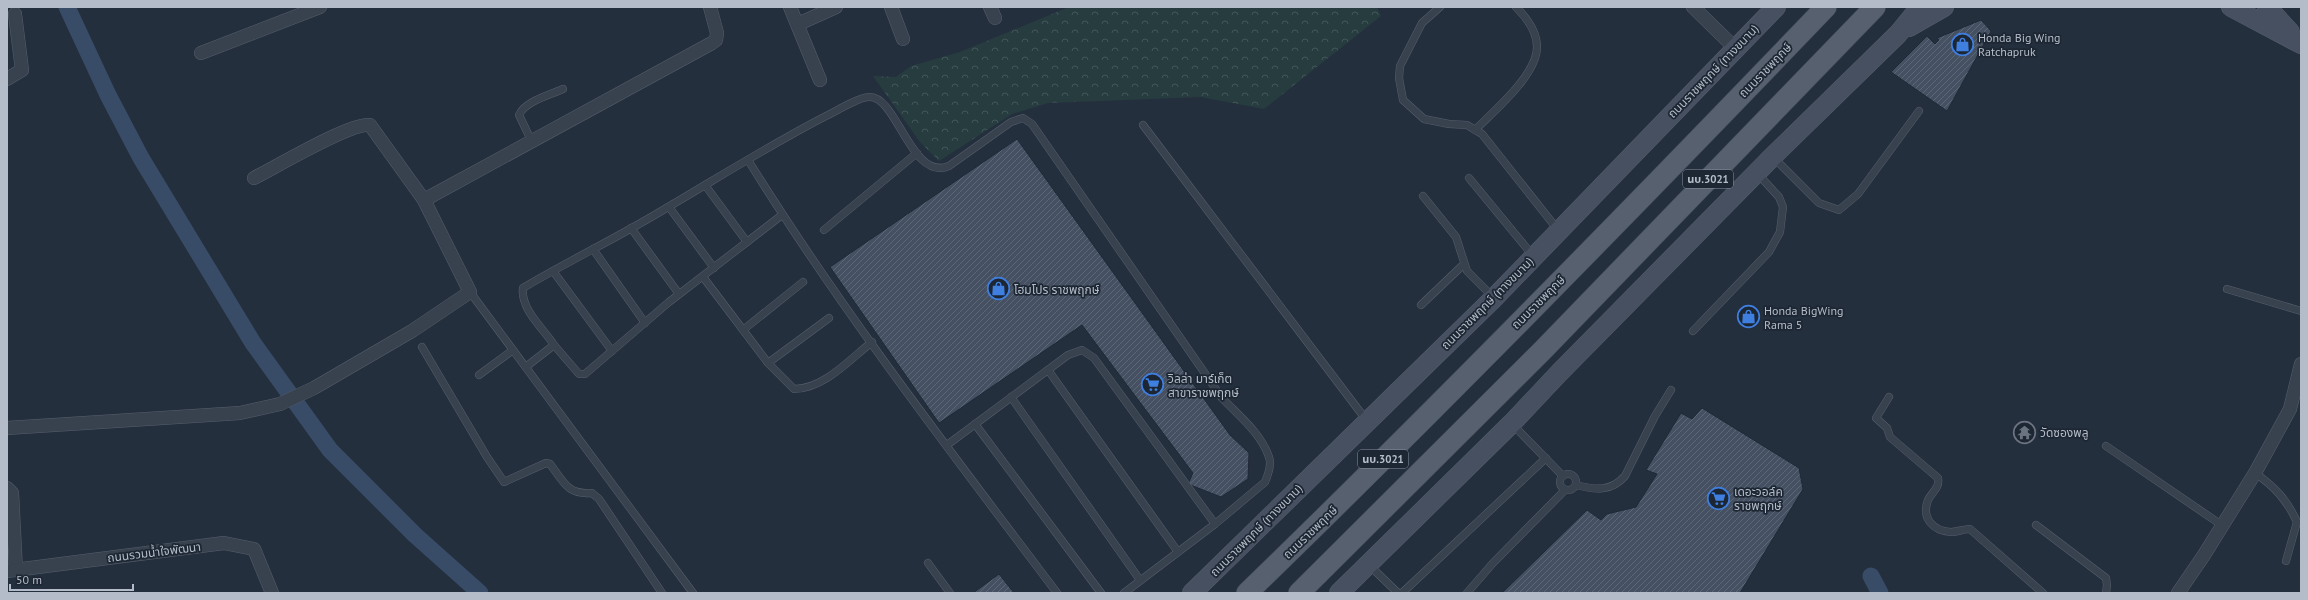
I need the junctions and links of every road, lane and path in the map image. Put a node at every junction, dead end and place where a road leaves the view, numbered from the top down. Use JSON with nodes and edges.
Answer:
{"nodes":[{"id":1,"x":320,"y":7,"type":"edge"},
{"id":2,"x":710,"y":7,"type":"edge"},
{"id":3,"x":790,"y":7,"type":"edge"},
{"id":4,"x":836,"y":7,"type":"edge"},
{"id":5,"x":892,"y":7,"type":"edge"},
{"id":6,"x":1440,"y":7,"type":"edge"},
{"id":7,"x":1516,"y":7,"type":"edge"},
{"id":8,"x":1692,"y":7,"type":"edge"},
{"id":9,"x":1776,"y":7,"type":"edge"},
{"id":10,"x":1826,"y":7,"type":"edge"},
{"id":11,"x":1874,"y":7,"type":"edge"},
{"id":12,"x":1920,"y":7,"type":"edge"},
{"id":13,"x":1944,"y":7,"type":"edge"},
{"id":14,"x":2231,"y":7,"type":"edge"},
{"id":15,"x":2267,"y":7,"type":"edge"},
{"id":16,"x":15,"y":14,"type":"dead end"},
{"id":17,"x":798,"y":24,"type":"junction"},
{"id":18,"x":1898,"y":34,"type":"junction"},
{"id":19,"x":903,"y":39,"type":"dead end"},
{"id":20,"x":2301,"y":44,"type":"edge"},
{"id":21,"x":1735,"y":48,"type":"junction"},
{"id":22,"x":200,"y":53,"type":"dead end"},
{"id":23,"x":7,"y":79,"type":"edge"},
{"id":24,"x":820,"y":80,"type":"dead end"},
{"id":25,"x":563,"y":89,"type":"dead end"},
{"id":26,"x":1919,"y":111,"type":"dead end"},
{"id":27,"x":1143,"y":125,"type":"dead end"},
{"id":28,"x":1475,"y":130,"type":"junction"},
{"id":29,"x":532,"y":142,"type":"junction"},
{"id":30,"x":917,"y":153,"type":"junction"},
{"id":31,"x":1773,"y":156,"type":"junction"},
{"id":32,"x":748,"y":160,"type":"junction"},
{"id":33,"x":1756,"y":173,"type":"junction"},
{"id":34,"x":254,"y":178,"type":"dead end"},
{"id":35,"x":1468,"y":178,"type":"dead end"},
{"id":36,"x":705,"y":185,"type":"junction"},
{"id":37,"x":1423,"y":196,"type":"dead end"},
{"id":38,"x":424,"y":200,"type":"junction"},
{"id":39,"x":669,"y":207,"type":"junction"},
{"id":40,"x":782,"y":215,"type":"junction"},
{"id":41,"x":632,"y":228,"type":"junction"},
{"id":42,"x":824,"y":230,"type":"dead end"},
{"id":43,"x":1559,"y":232,"type":"junction"},
{"id":44,"x":747,"y":242,"type":"junction"},
{"id":45,"x":593,"y":249,"type":"junction"},
{"id":46,"x":1534,"y":257,"type":"junction"},
{"id":47,"x":1464,"y":264,"type":"junction"},
{"id":48,"x":714,"y":268,"type":"junction"},
{"id":49,"x":553,"y":271,"type":"junction"},
{"id":50,"x":703,"y":277,"type":"junction"},
{"id":51,"x":803,"y":282,"type":"dead end"},
{"id":52,"x":2227,"y":288,"type":"dead end"},
{"id":53,"x":470,"y":292,"type":"junction"},
{"id":54,"x":679,"y":294,"type":"junction"},
{"id":55,"x":1494,"y":298,"type":"junction"},
{"id":56,"x":1420,"y":305,"type":"dead end"},
{"id":57,"x":2301,"y":311,"type":"edge"},
{"id":58,"x":829,"y":318,"type":"dead end"},
{"id":59,"x":645,"y":322,"type":"junction"},
{"id":60,"x":743,"y":330,"type":"junction"},
{"id":61,"x":1694,"y":331,"type":"dead end"},
{"id":62,"x":872,"y":342,"type":"junction"},
{"id":63,"x":554,"y":345,"type":"junction"},
{"id":64,"x":422,"y":347,"type":"dead end"},
{"id":65,"x":513,"y":350,"type":"junction"},
{"id":66,"x":612,"y":351,"type":"junction"},
{"id":67,"x":768,"y":363,"type":"junction"},
{"id":68,"x":2301,"y":364,"type":"edge"},
{"id":69,"x":527,"y":366,"type":"junction"},
{"id":70,"x":1048,"y":370,"type":"junction"},
{"id":71,"x":479,"y":375,"type":"dead end"},
{"id":72,"x":1671,"y":390,"type":"dead end"},
{"id":73,"x":1011,"y":397,"type":"junction"},
{"id":74,"x":1888,"y":397,"type":"dead end"},
{"id":75,"x":1367,"y":421,"type":"junction"},
{"id":76,"x":1512,"y":423,"type":"junction"},
{"id":77,"x":975,"y":424,"type":"junction"},
{"id":78,"x":7,"y":428,"type":"edge"},
{"id":79,"x":947,"y":445,"type":"junction"},
{"id":80,"x":2106,"y":446,"type":"dead end"},
{"id":81,"x":1546,"y":458,"type":"junction"},
{"id":82,"x":2256,"y":473,"type":"junction"},
{"id":83,"x":1564,"y":476,"type":"junction"},
{"id":84,"x":1576,"y":485,"type":"junction"},
{"id":85,"x":7,"y":488,"type":"edge"},
{"id":86,"x":1565,"y":490,"type":"junction"},
{"id":87,"x":1215,"y":524,"type":"junction"},
{"id":88,"x":2036,"y":525,"type":"dead end"},
{"id":89,"x":2223,"y":526,"type":"junction"},
{"id":90,"x":1178,"y":552,"type":"junction"},
{"id":91,"x":2286,"y":561,"type":"dead end"},
{"id":92,"x":928,"y":563,"type":"dead end"},
{"id":93,"x":1368,"y":564,"type":"junction"},
{"id":94,"x":11,"y":570,"type":"edge"},
{"id":95,"x":1140,"y":580,"type":"junction"},
{"id":96,"x":272,"y":593,"type":"edge"},
{"id":97,"x":662,"y":593,"type":"edge"},
{"id":98,"x":693,"y":593,"type":"edge"},
{"id":99,"x":950,"y":593,"type":"edge"},
{"id":100,"x":1057,"y":593,"type":"edge"},
{"id":101,"x":1101,"y":593,"type":"edge"},
{"id":102,"x":1124,"y":593,"type":"edge"},
{"id":103,"x":1192,"y":593,"type":"edge"},
{"id":104,"x":1247,"y":593,"type":"edge"},
{"id":105,"x":1299,"y":593,"type":"edge"},
{"id":106,"x":1339,"y":593,"type":"edge"},
{"id":107,"x":1398,"y":593,"type":"edge"},
{"id":108,"x":1402,"y":593,"type":"edge"},
{"id":109,"x":1467,"y":593,"type":"edge"},
{"id":110,"x":2043,"y":593,"type":"edge"},
{"id":111,"x":2106,"y":593,"type":"edge"},
{"id":112,"x":2178,"y":593,"type":"edge"}],
"edges":[{"from":1,"to":22,"type":"street"},
{"from":2,"to":29,"type":"street"},
{"from":3,"to":17,"type":"street"},
{"from":4,"to":17,"type":"street"},
{"from":5,"to":19,"type":"street"},
{"from":6,"to":28,"type":"lane"},
{"from":7,"to":28,"type":"lane"},
{"from":8,"to":21,"type":"street"},
{"from":9,"to":21,"type":"main road","name":"ถนนราชพฤกษ์ (ทางขนาน)","number":"นบ.3021"},
{"from":10,"to":104,"type":"main road","name":"ถนนราชพฤกษ์","number":"นบ.3021"},
{"from":11,"to":105,"type":"main road","number":"นบ.3021"},
{"from":12,"to":18,"type":"main road","number":"นบ.3021"},
{"from":13,"to":18,"type":"main road"},
{"from":14,"to":20,"type":"main road"},
{"from":15,"to":20,"type":"main road"},
{"from":16,"to":23,"type":"street"},
{"from":17,"to":24,"type":"street"},
{"from":18,"to":31,"type":"main road","number":"นบ.3021"},
{"from":21,"to":43,"type":"main road","name":"ถนนราชพฤกษ์ (ทางขนาน)","number":"นบ.3021"},
{"from":25,"to":29,"type":"lane"},
{"from":26,"to":31,"type":"lane"},
{"from":27,"to":75,"type":"lane"},
{"from":28,"to":43,"type":"lane"},
{"from":29,"to":38,"type":"street"},
{"from":30,"to":32,"type":"lane"},
{"from":30,"to":42,"type":"lane"},
{"from":30,"to":87,"type":"lane"},
{"from":31,"to":33,"type":"main road","number":"นบ.3021"},
{"from":32,"to":36,"type":"lane"},
{"from":32,"to":40,"type":"lane"},
{"from":33,"to":61,"type":"lane"},
{"from":33,"to":76,"type":"main road","number":"นบ.3021"},
{"from":34,"to":38,"type":"street"},
{"from":35,"to":46,"type":"lane"},
{"from":36,"to":39,"type":"lane"},
{"from":36,"to":44,"type":"lane"},
{"from":37,"to":47,"type":"lane"},
{"from":38,"to":53,"type":"street"},
{"from":39,"to":41,"type":"lane"},
{"from":39,"to":48,"type":"lane"},
{"from":40,"to":44,"type":"lane"},
{"from":40,"to":62,"type":"lane"},
{"from":41,"to":45,"type":"lane"},
{"from":41,"to":54,"type":"lane"},
{"from":43,"to":46,"type":"main road","name":"ถนนราชพฤกษ์ (ทางขนาน)","number":"นบ.3021"},
{"from":44,"to":48,"type":"lane"},
{"from":45,"to":49,"type":"lane"},
{"from":45,"to":59,"type":"lane"},
{"from":46,"to":55,"type":"main road","name":"ถนนราชพฤกษ์ (ทางขนาน)","number":"นบ.3021"},
{"from":47,"to":55,"type":"lane"},
{"from":47,"to":56,"type":"lane"},
{"from":48,"to":50,"type":"lane"},
{"from":49,"to":63,"type":"lane"},
{"from":49,"to":66,"type":"lane"},
{"from":50,"to":54,"type":"lane"},
{"from":50,"to":60,"type":"lane"},
{"from":51,"to":60,"type":"lane"},
{"from":52,"to":57,"type":"lane"},
{"from":53,"to":65,"type":"lane"},
{"from":53,"to":78,"type":"street"},
{"from":54,"to":59,"type":"lane"},
{"from":55,"to":75,"type":"main road","name":"ถนนราชพฤกษ์ (ทางขนาน)","number":"นบ.3021"},
{"from":58,"to":67,"type":"lane"},
{"from":59,"to":66,"type":"lane"},
{"from":60,"to":67,"type":"lane"},
{"from":62,"to":67,"type":"lane"},
{"from":62,"to":79,"type":"lane"},
{"from":63,"to":66,"type":"lane"},
{"from":63,"to":69,"type":"lane"},
{"from":64,"to":97,"type":"lane"},
{"from":65,"to":69,"type":"lane"},
{"from":65,"to":71,"type":"lane"},
{"from":68,"to":82,"type":"street"},
{"from":69,"to":98,"type":"lane"},
{"from":70,"to":73,"type":"lane"},
{"from":70,"to":87,"type":"lane"},
{"from":70,"to":90,"type":"lane"},
{"from":72,"to":84,"type":"lane"},
{"from":73,"to":77,"type":"lane"},
{"from":73,"to":95,"type":"lane"},
{"from":74,"to":110,"type":"lane"},
{"from":75,"to":103,"type":"main road","name":"ถนนราชพฤกษ์ (ทางขนาน)","number":"นบ.3021"},
{"from":76,"to":81,"type":"lane"},
{"from":76,"to":93,"type":"main road","number":"นบ.3021"},
{"from":77,"to":79,"type":"lane"},
{"from":77,"to":101,"type":"lane"},
{"from":79,"to":100,"type":"lane"},
{"from":80,"to":89,"type":"lane"},
{"from":81,"to":83,"type":"lane"},
{"from":81,"to":108,"type":"lane"},
{"from":82,"to":89,"type":"street"},
{"from":82,"to":91,"type":"lane"},
{"from":83,"to":84,"type":"lane"},
{"from":83,"to":86,"type":"lane"},
{"from":84,"to":86,"type":"lane"},
{"from":85,"to":94,"type":"street"},
{"from":86,"to":109,"type":"lane"},
{"from":87,"to":90,"type":"lane"},
{"from":88,"to":111,"type":"lane"},
{"from":89,"to":112,"type":"street"},
{"from":90,"to":95,"type":"lane"},
{"from":92,"to":99,"type":"lane"},
{"from":93,"to":106,"type":"main road","number":"นบ.3021"},
{"from":93,"to":107,"type":"lane"},
{"from":94,"to":96,"type":"street","name":"ถนนรวมน้ำใจพัฒนา"},
{"from":95,"to":102,"type":"lane"}]}
